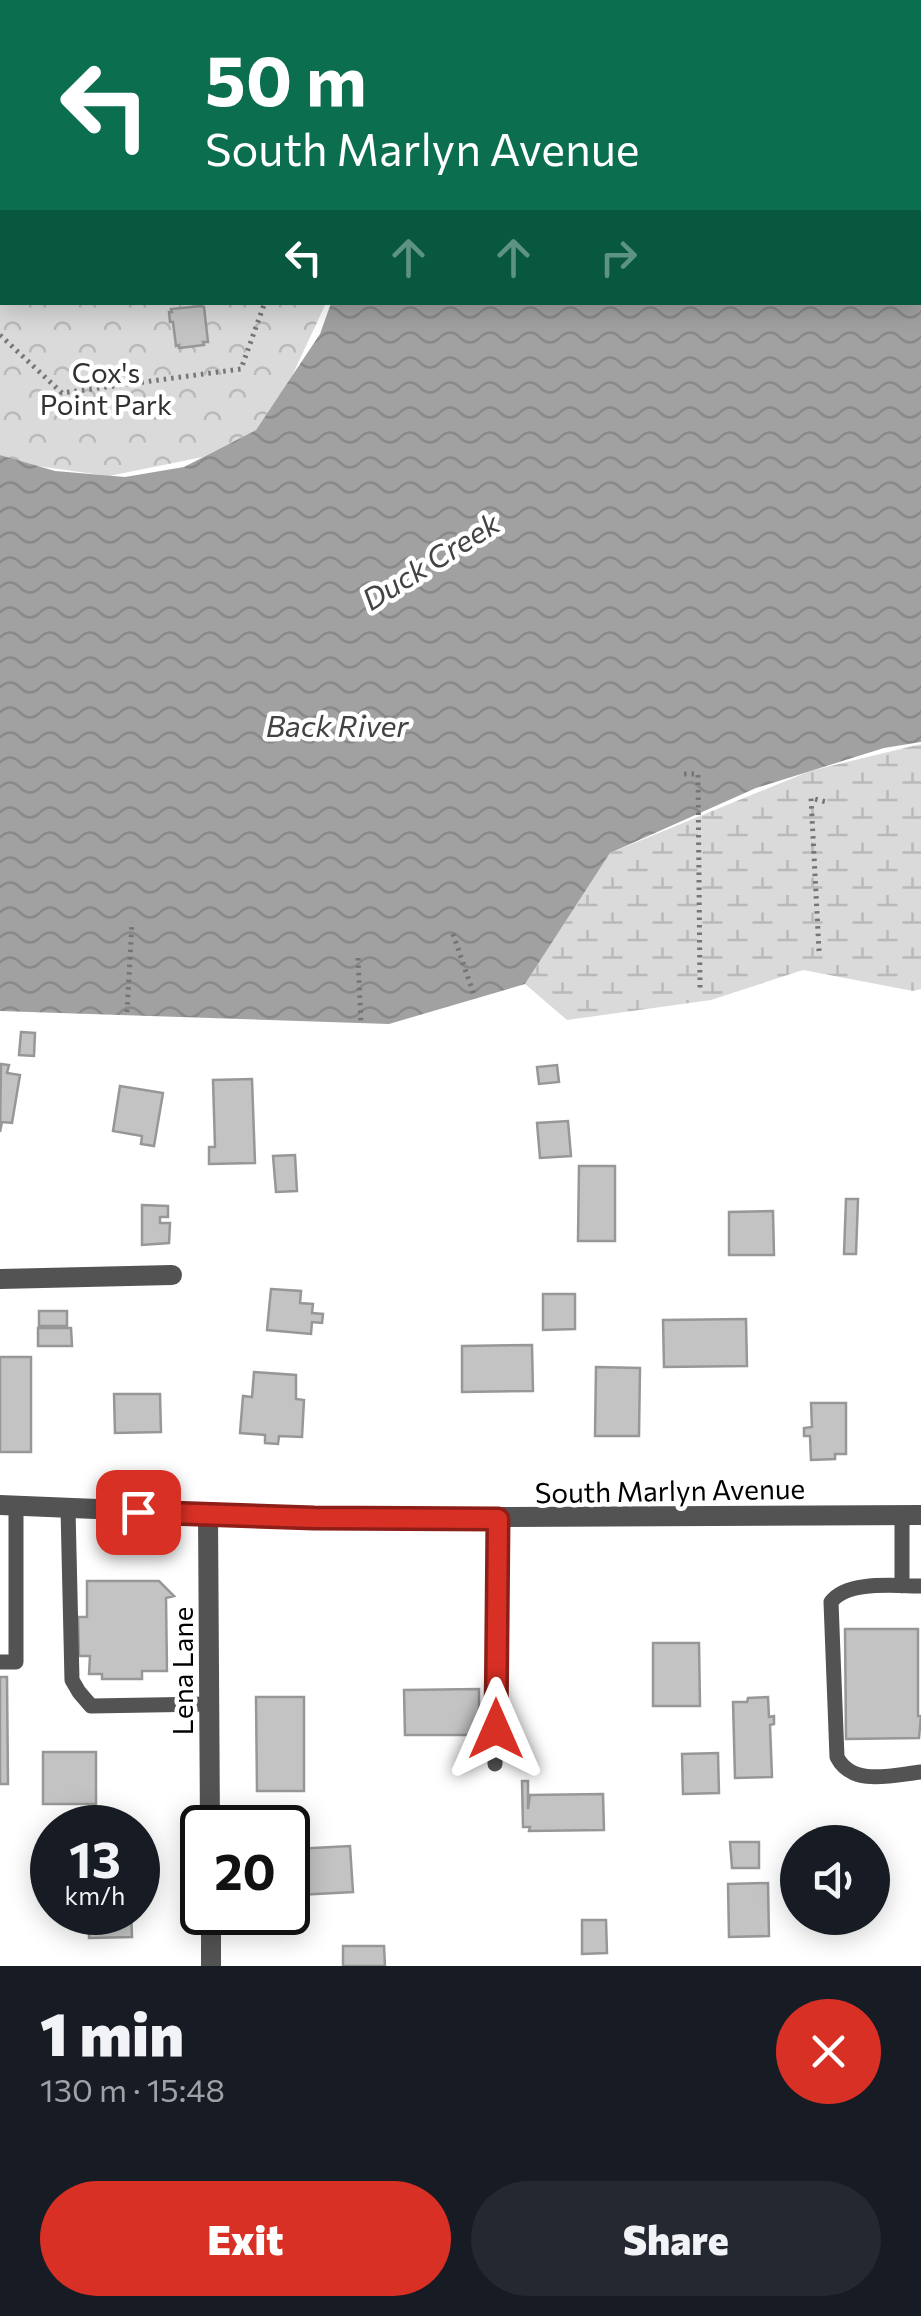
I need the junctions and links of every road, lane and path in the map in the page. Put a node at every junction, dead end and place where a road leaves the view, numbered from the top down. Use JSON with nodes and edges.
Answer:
{"nodes":[{"id":1,"x":263,"y":305,"type":"edge"},
{"id":2,"x":0,"y":336,"type":"edge"},
{"id":3,"x":684,"y":774,"type":"dead end"},
{"id":4,"x":802,"y":795,"type":"dead end"},
{"id":5,"x":812,"y":798,"type":"junction"},
{"id":6,"x":826,"y":802,"type":"dead end"},
{"id":7,"x":132,"y":922,"type":"dead end"},
{"id":8,"x":453,"y":934,"type":"dead end"},
{"id":9,"x":819,"y":951,"type":"dead end"},
{"id":10,"x":358,"y":958,"type":"dead end"},
{"id":11,"x":700,"y":988,"type":"dead end"},
{"id":12,"x":475,"y":998,"type":"dead end"},
{"id":13,"x":128,"y":1012,"type":"dead end"},
{"id":14,"x":361,"y":1023,"type":"dead end"},
{"id":15,"x":172,"y":1275,"type":"dead end"},
{"id":16,"x":0,"y":1279,"type":"edge"},
{"id":17,"x":8,"y":1506,"type":"edge"},
{"id":18,"x":68,"y":1509,"type":"junction"},
{"id":19,"x":208,"y":1514,"type":"junction"},
{"id":20,"x":912,"y":1515,"type":"edge"},
{"id":21,"x":498,"y":1519,"type":"junction"},
{"id":22,"x":902,"y":1586,"type":"junction"},
{"id":23,"x":921,"y":1586,"type":"edge"},
{"id":24,"x":0,"y":1662,"type":"edge"},
{"id":25,"x":209,"y":1704,"type":"junction"},
{"id":26,"x":495,"y":1764,"type":"dead end"},
{"id":27,"x":921,"y":1772,"type":"edge"},
{"id":28,"x":210,"y":1805,"type":"edge"},
{"id":29,"x":210,"y":1935,"type":"edge"},
{"id":30,"x":211,"y":1966,"type":"edge"}],
"edges":[{"from":1,"to":2,"type":"path"},
{"from":3,"to":11,"type":"path"},
{"from":4,"to":5,"type":"path"},
{"from":5,"to":6,"type":"path"},
{"from":5,"to":9,"type":"path"},
{"from":7,"to":13,"type":"path"},
{"from":8,"to":12,"type":"path"},
{"from":10,"to":14,"type":"path"},
{"from":15,"to":16,"type":"street"},
{"from":17,"to":18,"type":"street","name":"South Marlyn Avenue"},
{"from":17,"to":24,"type":"lane"},
{"from":18,"to":19,"type":"street","name":"South Marlyn Avenue"},
{"from":18,"to":25,"type":"lane"},
{"from":19,"to":21,"type":"street","name":"South Marlyn Avenue"},
{"from":19,"to":25,"type":"street","name":"Lena Lane"},
{"from":20,"to":21,"type":"street","name":"South Marlyn Avenue"},
{"from":20,"to":22,"type":"lane"},
{"from":21,"to":26,"type":"lane"},
{"from":22,"to":23,"type":"lane"},
{"from":22,"to":27,"type":"lane"},
{"from":25,"to":28,"type":"street","name":"Lena Lane"},
{"from":29,"to":30,"type":"street"}]}
